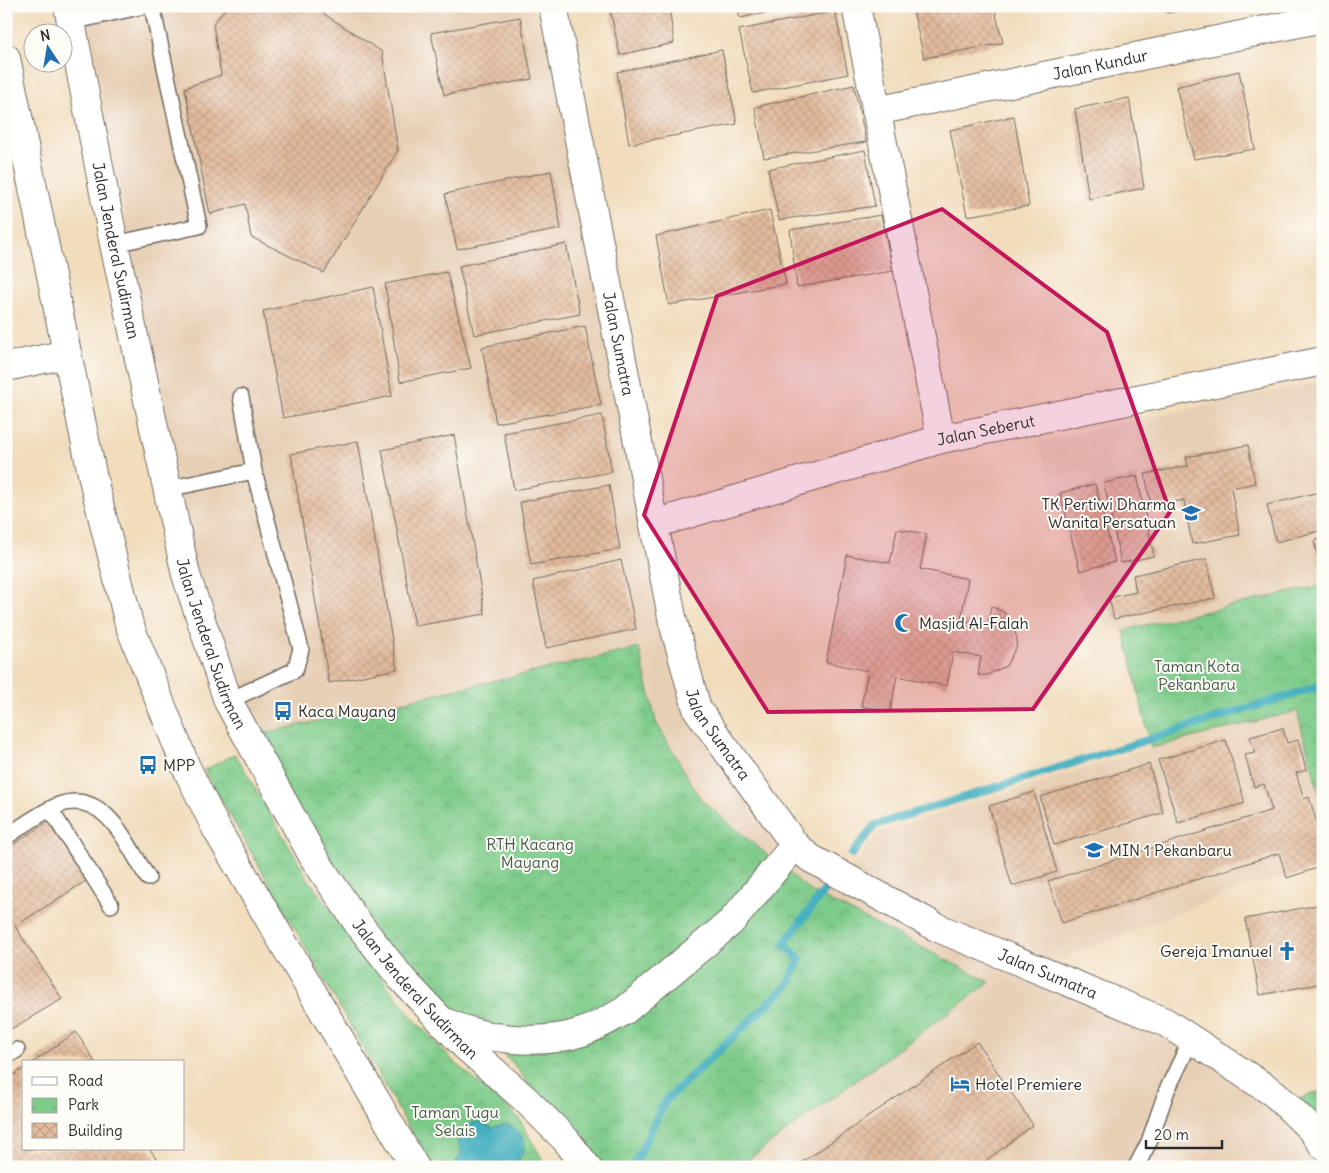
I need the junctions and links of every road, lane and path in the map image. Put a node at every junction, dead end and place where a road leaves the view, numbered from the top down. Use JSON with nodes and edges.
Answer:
{"nodes":[{"id":1,"x":144,"y":6,"type":"edge"},
{"id":2,"x":152,"y":6,"type":"edge"},
{"id":3,"x":554,"y":6,"type":"edge"},
{"id":4,"x":856,"y":6,"type":"edge"},
{"id":5,"x":69,"y":14,"type":"edge"},
{"id":6,"x":1323,"y":18,"type":"edge"},
{"id":7,"x":6,"y":58,"type":"edge"},
{"id":8,"x":876,"y":111,"type":"junction"},
{"id":9,"x":114,"y":244,"type":"junction"},
{"id":10,"x":67,"y":354,"type":"junction"},
{"id":11,"x":1323,"y":360,"type":"edge"},
{"id":12,"x":6,"y":367,"type":"edge"},
{"id":13,"x":241,"y":397,"type":"dead end"},
{"id":14,"x":941,"y":439,"type":"junction"},
{"id":15,"x":254,"y":471,"type":"junction"},
{"id":16,"x":167,"y":489,"type":"junction"},
{"id":17,"x":654,"y":524,"type":"junction"},
{"id":18,"x":228,"y":701,"type":"junction"},
{"id":19,"x":50,"y":809,"type":"junction"},
{"id":20,"x":6,"y":836,"type":"edge"},
{"id":21,"x":795,"y":844,"type":"junction"},
{"id":22,"x":148,"y":878,"type":"dead end"},
{"id":23,"x":111,"y":905,"type":"dead end"},
{"id":24,"x":439,"y":1019,"type":"junction"},
{"id":25,"x":1192,"y":1038,"type":"junction"},
{"id":26,"x":525,"y":1099,"type":"junction"},
{"id":27,"x":1319,"y":1132,"type":"edge"},
{"id":28,"x":415,"y":1167,"type":"edge"},
{"id":29,"x":563,"y":1167,"type":"edge"},
{"id":30,"x":587,"y":1167,"type":"edge"},
{"id":31,"x":1136,"y":1167,"type":"edge"}],
"edges":[{"from":1,"to":5,"type":"lane"},
{"from":2,"to":9,"type":"lane"},
{"from":3,"to":17,"type":"street","name":"Jalan Sumatra"},
{"from":4,"to":8,"type":"street"},
{"from":5,"to":9,"type":"street","name":"Jalan Jenderal Sudirman"},
{"from":6,"to":8,"type":"street","name":"Jalan Kundur"},
{"from":7,"to":10,"type":"street"},
{"from":8,"to":14,"type":"street"},
{"from":9,"to":16,"type":"street","name":"Jalan Jenderal Sudirman"},
{"from":10,"to":12,"type":"street"},
{"from":10,"to":28,"type":"street"},
{"from":11,"to":14,"type":"street","name":"Jalan Seberut"},
{"from":13,"to":15,"type":"lane"},
{"from":14,"to":17,"type":"street","name":"Jalan Seberut"},
{"from":15,"to":16,"type":"lane"},
{"from":15,"to":18,"type":"lane"},
{"from":16,"to":18,"type":"street","name":"Jalan Jenderal Sudirman"},
{"from":17,"to":21,"type":"street","name":"Jalan Sumatra"},
{"from":18,"to":24,"type":"street","name":"Jalan Jenderal Sudirman"},
{"from":19,"to":20,"type":"lane"},
{"from":19,"to":22,"type":"lane"},
{"from":19,"to":23,"type":"lane"},
{"from":21,"to":24,"type":"street"},
{"from":21,"to":25,"type":"street","name":"Jalan Sumatra"},
{"from":24,"to":26,"type":"street","name":"Jalan Jenderal Sudirman"},
{"from":25,"to":27,"type":"street","name":"Jalan Sumatra"},
{"from":25,"to":31,"type":"lane"},
{"from":26,"to":29,"type":"street"},
{"from":26,"to":30,"type":"street","name":"Jalan Jenderal Sudirman"}]}
